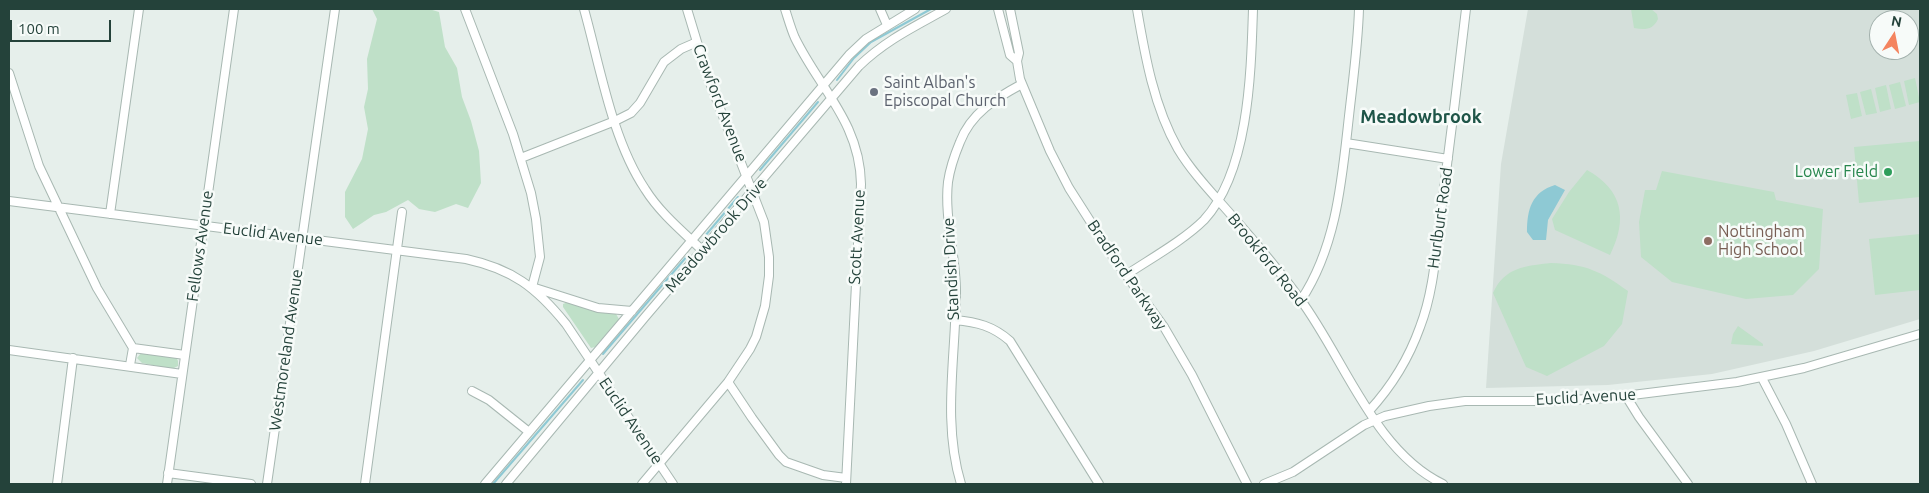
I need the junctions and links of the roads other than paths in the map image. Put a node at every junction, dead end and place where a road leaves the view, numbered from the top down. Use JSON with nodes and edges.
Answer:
{"nodes":[{"id":1,"x":139,"y":9,"type":"edge"},
{"id":2,"x":234,"y":9,"type":"edge"},
{"id":3,"x":335,"y":9,"type":"edge"},
{"id":4,"x":465,"y":9,"type":"edge"},
{"id":5,"x":584,"y":9,"type":"edge"},
{"id":6,"x":688,"y":9,"type":"edge"},
{"id":7,"x":785,"y":9,"type":"edge"},
{"id":8,"x":880,"y":9,"type":"edge"},
{"id":9,"x":915,"y":9,"type":"edge"},
{"id":10,"x":946,"y":9,"type":"edge"},
{"id":11,"x":998,"y":9,"type":"edge"},
{"id":12,"x":1010,"y":9,"type":"edge"},
{"id":13,"x":1137,"y":9,"type":"edge"},
{"id":14,"x":1253,"y":9,"type":"edge"},
{"id":15,"x":1359,"y":9,"type":"edge"},
{"id":16,"x":1466,"y":9,"type":"edge"},
{"id":17,"x":886,"y":25,"type":"junction"},
{"id":18,"x":697,"y":42,"type":"junction"},
{"id":19,"x":1017,"y":61,"type":"junction"},
{"id":20,"x":9,"y":73,"type":"edge"},
{"id":21,"x":1022,"y":84,"type":"junction"},
{"id":22,"x":824,"y":86,"type":"junction"},
{"id":23,"x":832,"y":99,"type":"junction"},
{"id":24,"x":615,"y":121,"type":"junction"},
{"id":25,"x":1346,"y":143,"type":"junction"},
{"id":26,"x":521,"y":158,"type":"junction"},
{"id":27,"x":1448,"y":159,"type":"junction"},
{"id":28,"x":747,"y":175,"type":"junction"},
{"id":29,"x":753,"y":192,"type":"junction"},
{"id":30,"x":9,"y":201,"type":"edge"},
{"id":31,"x":1219,"y":201,"type":"junction"},
{"id":32,"x":58,"y":207,"type":"junction"},
{"id":33,"x":402,"y":212,"type":"dead end"},
{"id":34,"x":110,"y":214,"type":"junction"},
{"id":35,"x":203,"y":225,"type":"junction"},
{"id":36,"x":302,"y":237,"type":"junction"},
{"id":37,"x":692,"y":240,"type":"junction"},
{"id":38,"x":398,"y":250,"type":"junction"},
{"id":39,"x":702,"y":250,"type":"junction"},
{"id":40,"x":1126,"y":275,"type":"junction"},
{"id":41,"x":532,"y":287,"type":"junction"},
{"id":42,"x":1301,"y":300,"type":"junction"},
{"id":43,"x":632,"y":311,"type":"junction"},
{"id":44,"x":955,"y":320,"type":"junction"},
{"id":45,"x":1920,"y":334,"type":"edge"},
{"id":46,"x":133,"y":348,"type":"junction"},
{"id":47,"x":9,"y":350,"type":"edge"},
{"id":48,"x":185,"y":355,"type":"junction"},
{"id":49,"x":73,"y":358,"type":"junction"},
{"id":50,"x":590,"y":361,"type":"junction"},
{"id":51,"x":130,"y":365,"type":"junction"},
{"id":52,"x":599,"y":373,"type":"junction"},
{"id":53,"x":182,"y":374,"type":"junction"},
{"id":54,"x":1762,"y":378,"type":"junction"},
{"id":55,"x":728,"y":382,"type":"junction"},
{"id":56,"x":472,"y":391,"type":"dead end"},
{"id":57,"x":1626,"y":396,"type":"junction"},
{"id":58,"x":1369,"y":411,"type":"junction"},
{"id":59,"x":1375,"y":420,"type":"junction"},
{"id":60,"x":529,"y":432,"type":"junction"},
{"id":61,"x":660,"y":464,"type":"junction"},
{"id":62,"x":168,"y":473,"type":"junction"},
{"id":63,"x":846,"y":481,"type":"edge"},
{"id":64,"x":57,"y":484,"type":"edge"},
{"id":65,"x":167,"y":484,"type":"edge"},
{"id":66,"x":251,"y":484,"type":"edge"},
{"id":67,"x":267,"y":484,"type":"edge"},
{"id":68,"x":364,"y":484,"type":"edge"},
{"id":69,"x":485,"y":484,"type":"edge"},
{"id":70,"x":506,"y":484,"type":"edge"},
{"id":71,"x":642,"y":484,"type":"edge"},
{"id":72,"x":673,"y":484,"type":"edge"},
{"id":73,"x":961,"y":484,"type":"edge"},
{"id":74,"x":1099,"y":484,"type":"edge"},
{"id":75,"x":1247,"y":484,"type":"edge"},
{"id":76,"x":1264,"y":484,"type":"edge"},
{"id":77,"x":1443,"y":484,"type":"edge"},
{"id":78,"x":1688,"y":484,"type":"edge"},
{"id":79,"x":1812,"y":484,"type":"edge"}],
"edges":[{"from":1,"to":34,"type":"street"},
{"from":2,"to":35,"type":"street","name":"Fellows Avenue"},
{"from":3,"to":36,"type":"street","name":"Westmoreland Avenue"},
{"from":4,"to":26,"type":"street"},
{"from":5,"to":24,"type":"street"},
{"from":6,"to":18,"type":"street","name":"Crawford Avenue"},
{"from":7,"to":22,"type":"street","name":"Scott Avenue"},
{"from":8,"to":17,"type":"street"},
{"from":9,"to":17,"type":"street","name":"Meadowbrook Drive"},
{"from":10,"to":23,"type":"street","name":"Meadowbrook Drive"},
{"from":11,"to":19,"type":"street","name":"Bradford Parkway"},
{"from":12,"to":19,"type":"street","name":"Bradford Parkway"},
{"from":13,"to":31,"type":"street","name":"Brookford Road"},
{"from":14,"to":31,"type":"street"},
{"from":15,"to":25,"type":"street"},
{"from":16,"to":27,"type":"street","name":"Hurlburt Road"},
{"from":17,"to":22,"type":"street","name":"Meadowbrook Drive"},
{"from":18,"to":24,"type":"street"},
{"from":18,"to":28,"type":"street","name":"Crawford Avenue"},
{"from":19,"to":21,"type":"street","name":"Bradford Parkway"},
{"from":20,"to":32,"type":"street"},
{"from":21,"to":40,"type":"street","name":"Bradford Parkway"},
{"from":21,"to":44,"type":"street","name":"Standish Drive"},
{"from":22,"to":23,"type":"street","name":"Scott Avenue"},
{"from":22,"to":28,"type":"street","name":"Meadowbrook Drive"},
{"from":23,"to":29,"type":"street","name":"Meadowbrook Drive"},
{"from":23,"to":63,"type":"street","name":"Scott Avenue"},
{"from":24,"to":26,"type":"street"},
{"from":24,"to":37,"type":"street"},
{"from":25,"to":27,"type":"street"},
{"from":25,"to":42,"type":"street"},
{"from":26,"to":41,"type":"street"},
{"from":27,"to":58,"type":"street","name":"Hurlburt Road"},
{"from":28,"to":29,"type":"street","name":"Crawford Avenue"},
{"from":28,"to":37,"type":"street","name":"Meadowbrook Drive"},
{"from":29,"to":39,"type":"street","name":"Meadowbrook Drive"},
{"from":29,"to":55,"type":"street","name":"Crawford Avenue"},
{"from":30,"to":32,"type":"street","name":"Euclid Avenue"},
{"from":31,"to":40,"type":"street"},
{"from":31,"to":42,"type":"street","name":"Brookford Road"},
{"from":32,"to":34,"type":"street","name":"Euclid Avenue"},
{"from":32,"to":46,"type":"street"},
{"from":33,"to":38,"type":"street"},
{"from":34,"to":35,"type":"street","name":"Euclid Avenue"},
{"from":35,"to":36,"type":"street","name":"Euclid Avenue"},
{"from":35,"to":48,"type":"street","name":"Fellows Avenue"},
{"from":36,"to":38,"type":"street","name":"Euclid Avenue"},
{"from":36,"to":67,"type":"street","name":"Westmoreland Avenue"},
{"from":37,"to":39,"type":"street"},
{"from":37,"to":43,"type":"street","name":"Meadowbrook Drive"},
{"from":38,"to":41,"type":"street","name":"Euclid Avenue"},
{"from":38,"to":68,"type":"street"},
{"from":39,"to":52,"type":"street","name":"Meadowbrook Drive"},
{"from":40,"to":75,"type":"street","name":"Bradford Parkway"},
{"from":41,"to":43,"type":"street","name":"Euclid Avenue"},
{"from":41,"to":50,"type":"street","name":"Euclid Avenue"},
{"from":42,"to":58,"type":"street","name":"Brookford Road"},
{"from":43,"to":50,"type":"street","name":"Meadowbrook Drive"},
{"from":44,"to":73,"type":"street","name":"Standish Drive"},
{"from":44,"to":74,"type":"street"},
{"from":45,"to":54,"type":"street","name":"Euclid Avenue"},
{"from":46,"to":48,"type":"street"},
{"from":46,"to":51,"type":"street"},
{"from":47,"to":49,"type":"street"},
{"from":48,"to":53,"type":"street","name":"Fellows Avenue"},
{"from":49,"to":51,"type":"street"},
{"from":49,"to":64,"type":"street"},
{"from":50,"to":52,"type":"street","name":"Euclid Avenue"},
{"from":50,"to":60,"type":"street","name":"Meadowbrook Drive"},
{"from":51,"to":53,"type":"street"},
{"from":52,"to":61,"type":"street","name":"Euclid Avenue"},
{"from":52,"to":70,"type":"street","name":"Meadowbrook Drive"},
{"from":53,"to":62,"type":"street","name":"Fellows Avenue"},
{"from":54,"to":57,"type":"street","name":"Euclid Avenue"},
{"from":54,"to":79,"type":"street"},
{"from":55,"to":61,"type":"street","name":"Crawford Avenue"},
{"from":55,"to":63,"type":"street"},
{"from":56,"to":60,"type":"street"},
{"from":57,"to":59,"type":"street","name":"Euclid Avenue"},
{"from":57,"to":78,"type":"street"},
{"from":58,"to":59,"type":"street","name":"Brookford Road"},
{"from":59,"to":76,"type":"street","name":"Euclid Avenue"},
{"from":59,"to":77,"type":"street","name":"Brookford Road"},
{"from":60,"to":69,"type":"street","name":"Meadowbrook Drive"},
{"from":61,"to":71,"type":"street","name":"Crawford Avenue"},
{"from":61,"to":72,"type":"street","name":"Euclid Avenue"},
{"from":62,"to":65,"type":"street","name":"Fellows Avenue"},
{"from":62,"to":66,"type":"street"}]}
